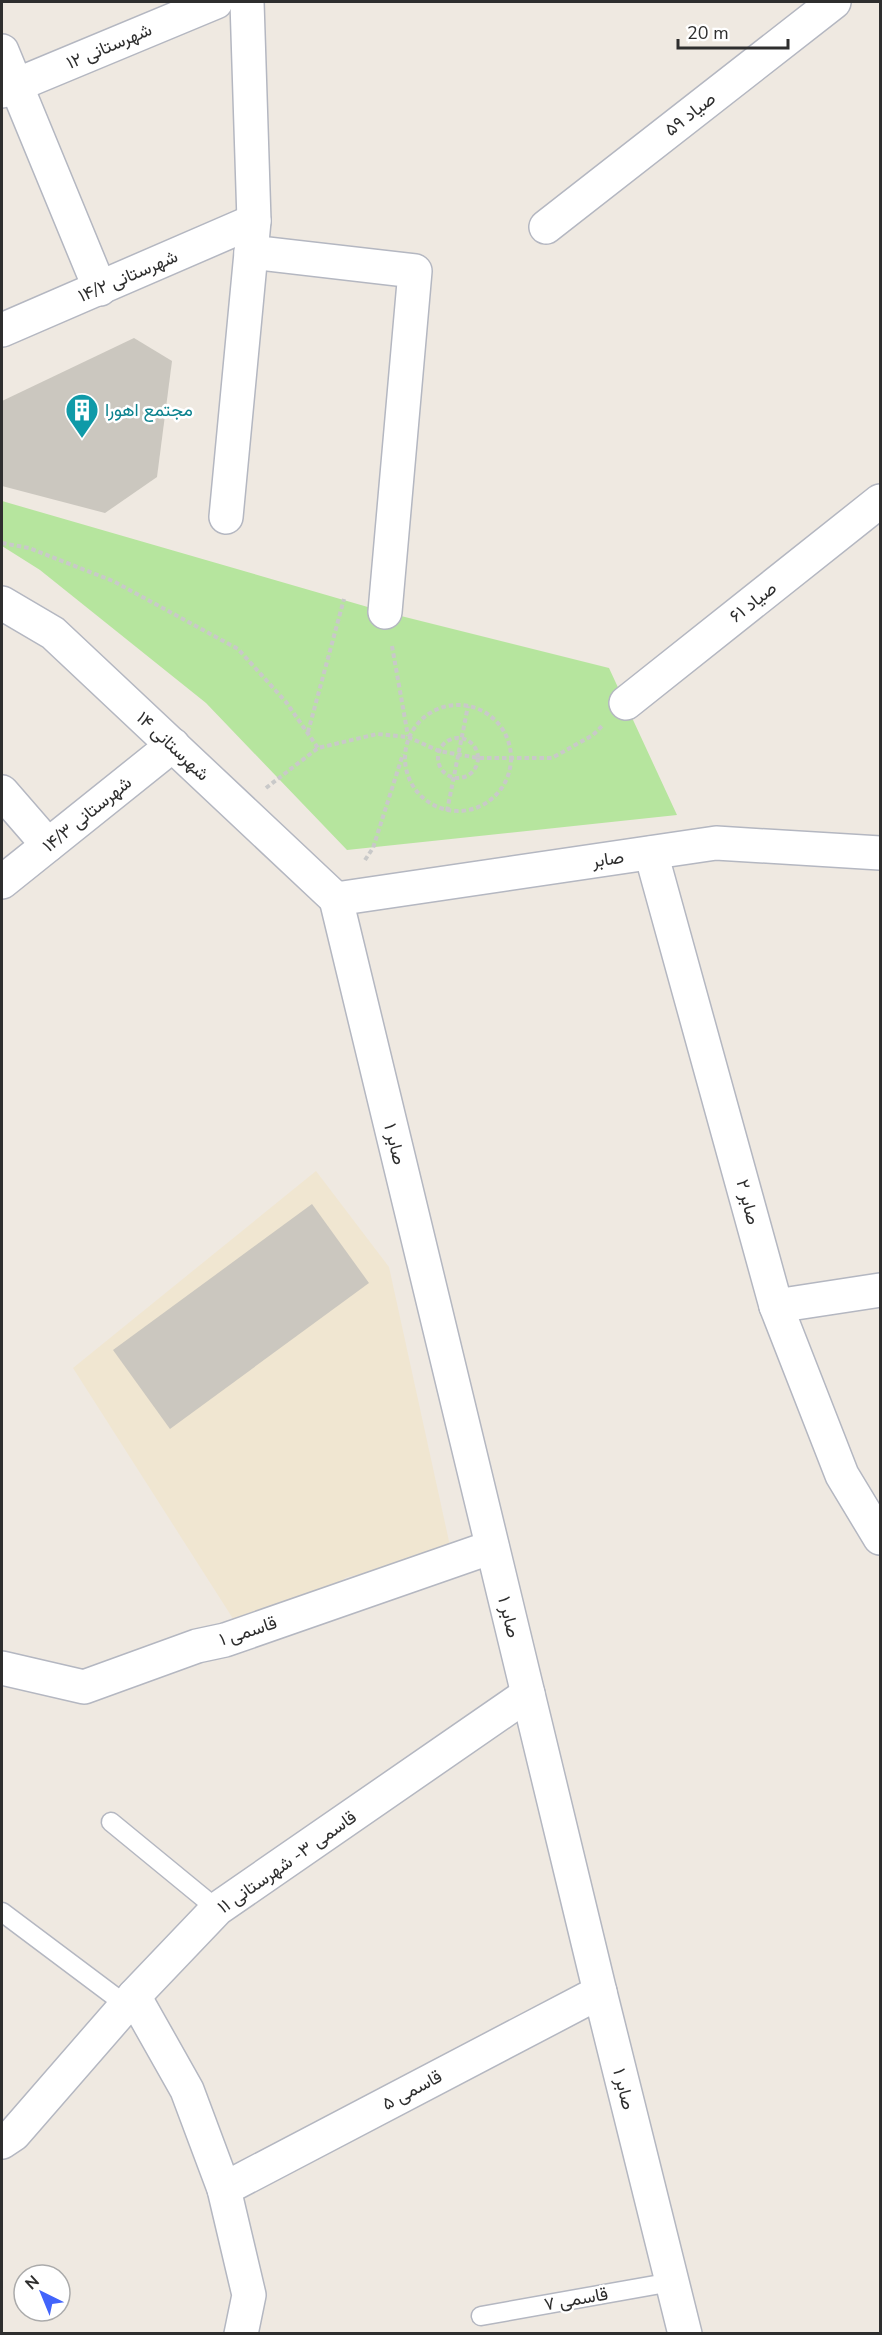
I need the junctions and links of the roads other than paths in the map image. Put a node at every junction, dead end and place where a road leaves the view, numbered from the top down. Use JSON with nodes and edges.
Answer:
{"nodes":[{"id":1,"x":216,"y":2,"type":"edge"},
{"id":2,"x":247,"y":2,"type":"edge"},
{"id":3,"x":834,"y":2,"type":"edge"},
{"id":4,"x":2,"y":51,"type":"edge"},
{"id":5,"x":9,"y":88,"type":"edge"},
{"id":6,"x":546,"y":227,"type":"dead end"},
{"id":7,"x":253,"y":237,"type":"junction"},
{"id":8,"x":100,"y":289,"type":"junction"},
{"id":9,"x":2,"y":330,"type":"edge"},
{"id":10,"x":880,"y":501,"type":"edge"},
{"id":11,"x":226,"y":517,"type":"dead end"},
{"id":12,"x":2,"y":603,"type":"edge"},
{"id":13,"x":386,"y":612,"type":"road end"},
{"id":14,"x":626,"y":703,"type":"road end"},
{"id":15,"x":172,"y":745,"type":"junction"},
{"id":16,"x":2,"y":792,"type":"edge"},
{"id":17,"x":48,"y":845,"type":"junction"},
{"id":18,"x":651,"y":853,"type":"junction"},
{"id":19,"x":880,"y":853,"type":"edge"},
{"id":20,"x":2,"y":882,"type":"edge"},
{"id":21,"x":336,"y":899,"type":"junction"},
{"id":22,"x":880,"y":1290,"type":"edge"},
{"id":23,"x":776,"y":1306,"type":"junction"},
{"id":24,"x":880,"y":1538,"type":"edge"},
{"id":25,"x":492,"y":1547,"type":"junction"},
{"id":26,"x":2,"y":1668,"type":"edge"},
{"id":27,"x":528,"y":1694,"type":"junction"},
{"id":28,"x":111,"y":1822,"type":"dead end"},
{"id":29,"x":217,"y":1909,"type":"junction"},
{"id":30,"x":2,"y":1912,"type":"edge"},
{"id":31,"x":600,"y":1992,"type":"junction"},
{"id":32,"x":130,"y":2001,"type":"junction"},
{"id":33,"x":2,"y":2142,"type":"edge"},
{"id":34,"x":224,"y":2189,"type":"junction"},
{"id":35,"x":672,"y":2282,"type":"junction"},
{"id":36,"x":481,"y":2316,"type":"dead end"},
{"id":37,"x":241,"y":2334,"type":"edge"},
{"id":38,"x":685,"y":2334,"type":"edge"}],
"edges":[{"from":1,"to":5,"type":"street","name":"شهرستانی ۱۲"},
{"from":2,"to":7,"type":"street"},
{"from":3,"to":6,"type":"street","name":"صیاد ۵۹"},
{"from":4,"to":5,"type":"street"},
{"from":5,"to":8,"type":"street"},
{"from":7,"to":8,"type":"street","name":"شهرستانی ۱۴/۲"},
{"from":7,"to":11,"type":"street"},
{"from":7,"to":13,"type":"street"},
{"from":8,"to":9,"type":"street","name":"شهرستانی ۱۴/۲"},
{"from":10,"to":14,"type":"street","name":"صیاد ۶۱"},
{"from":12,"to":15,"type":"street","name":"شهرستانی ۱۴"},
{"from":15,"to":17,"type":"street","name":"شهرستانی ۱۴/۳"},
{"from":15,"to":21,"type":"street","name":"شهرستانی ۱۴"},
{"from":16,"to":17,"type":"street"},
{"from":17,"to":20,"type":"street","name":"شهرستانی ۱۴/۳"},
{"from":18,"to":19,"type":"street","name":"صابر"},
{"from":18,"to":21,"type":"street","name":"صابر"},
{"from":18,"to":23,"type":"street","name":"صابر ۲"},
{"from":21,"to":25,"type":"street","name":"صابر ۱"},
{"from":22,"to":23,"type":"street"},
{"from":23,"to":24,"type":"street","name":"صابر ۲"},
{"from":25,"to":26,"type":"street","name":"قاسمی ۱"},
{"from":25,"to":27,"type":"street","name":"صابر ۱"},
{"from":27,"to":29,"type":"street","name":"قاسمی ۳- شهرستانی ۱۱"},
{"from":27,"to":31,"type":"street","name":"صابر ۱"},
{"from":28,"to":29,"type":"lane"},
{"from":29,"to":32,"type":"street","name":"قاسمی ۳- شهرستانی ۱۱"},
{"from":30,"to":32,"type":"lane"},
{"from":31,"to":34,"type":"street","name":"قاسمی ۵"},
{"from":31,"to":35,"type":"street","name":"صابر ۱"},
{"from":32,"to":33,"type":"street","name":"قاسمی ۳- شهرستانی ۱۱"},
{"from":32,"to":34,"type":"street"},
{"from":34,"to":37,"type":"street"},
{"from":35,"to":36,"type":"lane","name":"قاسمی ۷"},
{"from":35,"to":38,"type":"street","name":"صابر ۱"}]}
